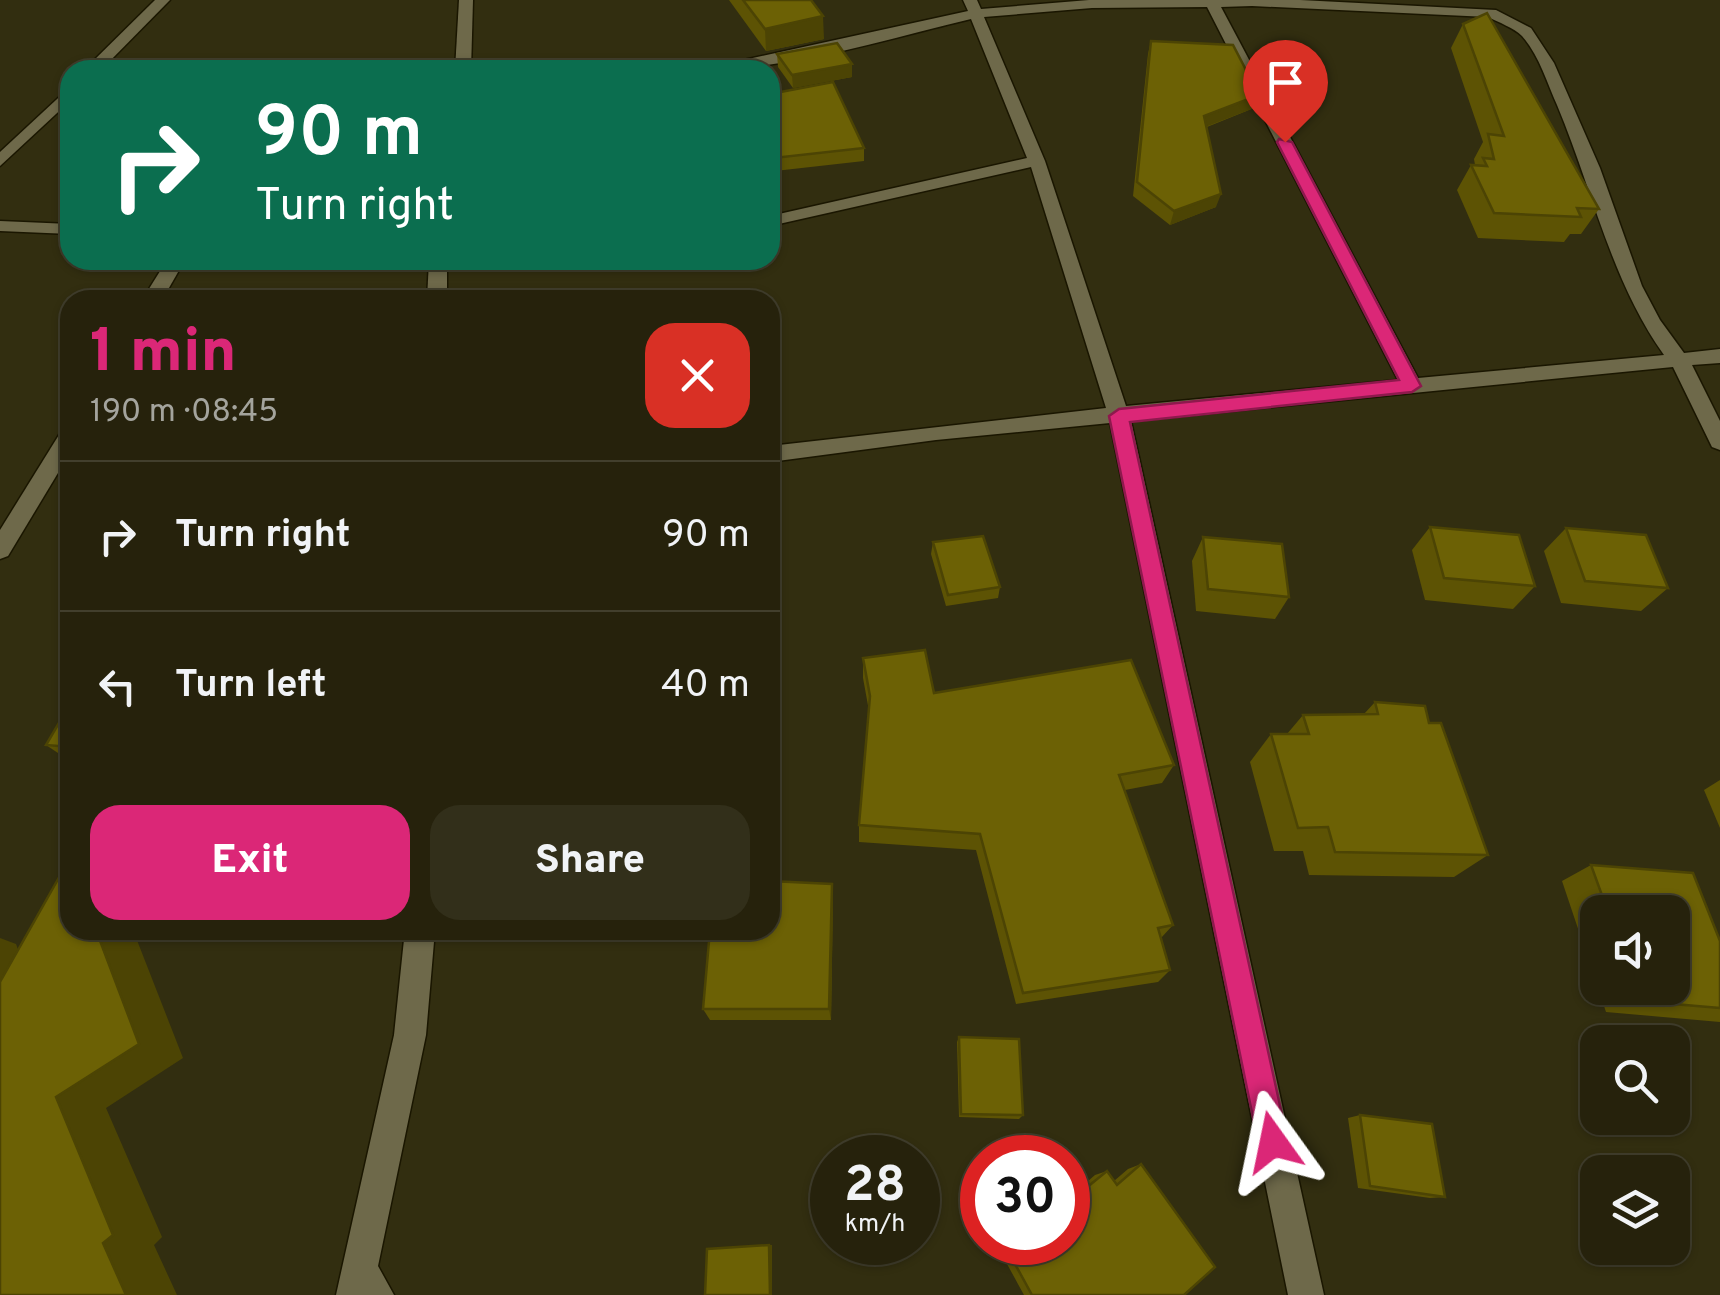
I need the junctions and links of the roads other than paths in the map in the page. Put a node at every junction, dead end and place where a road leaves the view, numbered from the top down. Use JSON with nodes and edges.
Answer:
{"nodes":[{"id":1,"x":163,"y":0,"type":"edge"},
{"id":2,"x":466,"y":0,"type":"edge"},
{"id":3,"x":1251,"y":1,"type":"edge"},
{"id":4,"x":1212,"y":3,"type":"junction"},
{"id":5,"x":972,"y":7,"type":"edge"},
{"id":6,"x":102,"y":60,"type":"edge"},
{"id":7,"x":464,"y":60,"type":"edge"},
{"id":8,"x":761,"y":60,"type":"edge"},
{"id":9,"x":60,"y":102,"type":"edge"},
{"id":10,"x":1037,"y":160,"type":"junction"},
{"id":11,"x":0,"y":161,"type":"edge"},
{"id":12,"x":780,"y":219,"type":"edge"},
{"id":13,"x":0,"y":226,"type":"edge"},
{"id":14,"x":60,"y":228,"type":"edge"},
{"id":15,"x":1720,"y":356,"type":"edge"},
{"id":16,"x":1679,"y":360,"type":"junction"},
{"id":17,"x":1412,"y":386,"type":"junction"},
{"id":18,"x":1119,"y":416,"type":"junction"},
{"id":19,"x":1720,"y":442,"type":"edge"},
{"id":20,"x":60,"y":451,"type":"edge"},
{"id":21,"x":780,"y":453,"type":"edge"},
{"id":22,"x":0,"y":550,"type":"edge"},
{"id":23,"x":419,"y":940,"type":"edge"},
{"id":24,"x":363,"y":1287,"type":"edge"},
{"id":25,"x":1306,"y":1295,"type":"edge"}],
"edges":[{"from":1,"to":6,"type":"street"},
{"from":2,"to":7,"type":"street"},
{"from":3,"to":4,"type":"street"},
{"from":3,"to":16,"type":"street"},
{"from":4,"to":5,"type":"street"},
{"from":4,"to":17,"type":"street"},
{"from":5,"to":8,"type":"street"},
{"from":5,"to":10,"type":"street"},
{"from":9,"to":11,"type":"street"},
{"from":10,"to":12,"type":"street"},
{"from":10,"to":18,"type":"street"},
{"from":13,"to":14,"type":"street"},
{"from":15,"to":16,"type":"street"},
{"from":16,"to":17,"type":"street"},
{"from":16,"to":19,"type":"street"},
{"from":17,"to":18,"type":"street"},
{"from":18,"to":21,"type":"street"},
{"from":18,"to":25,"type":"street"},
{"from":20,"to":22,"type":"street"},
{"from":23,"to":24,"type":"street"}]}
